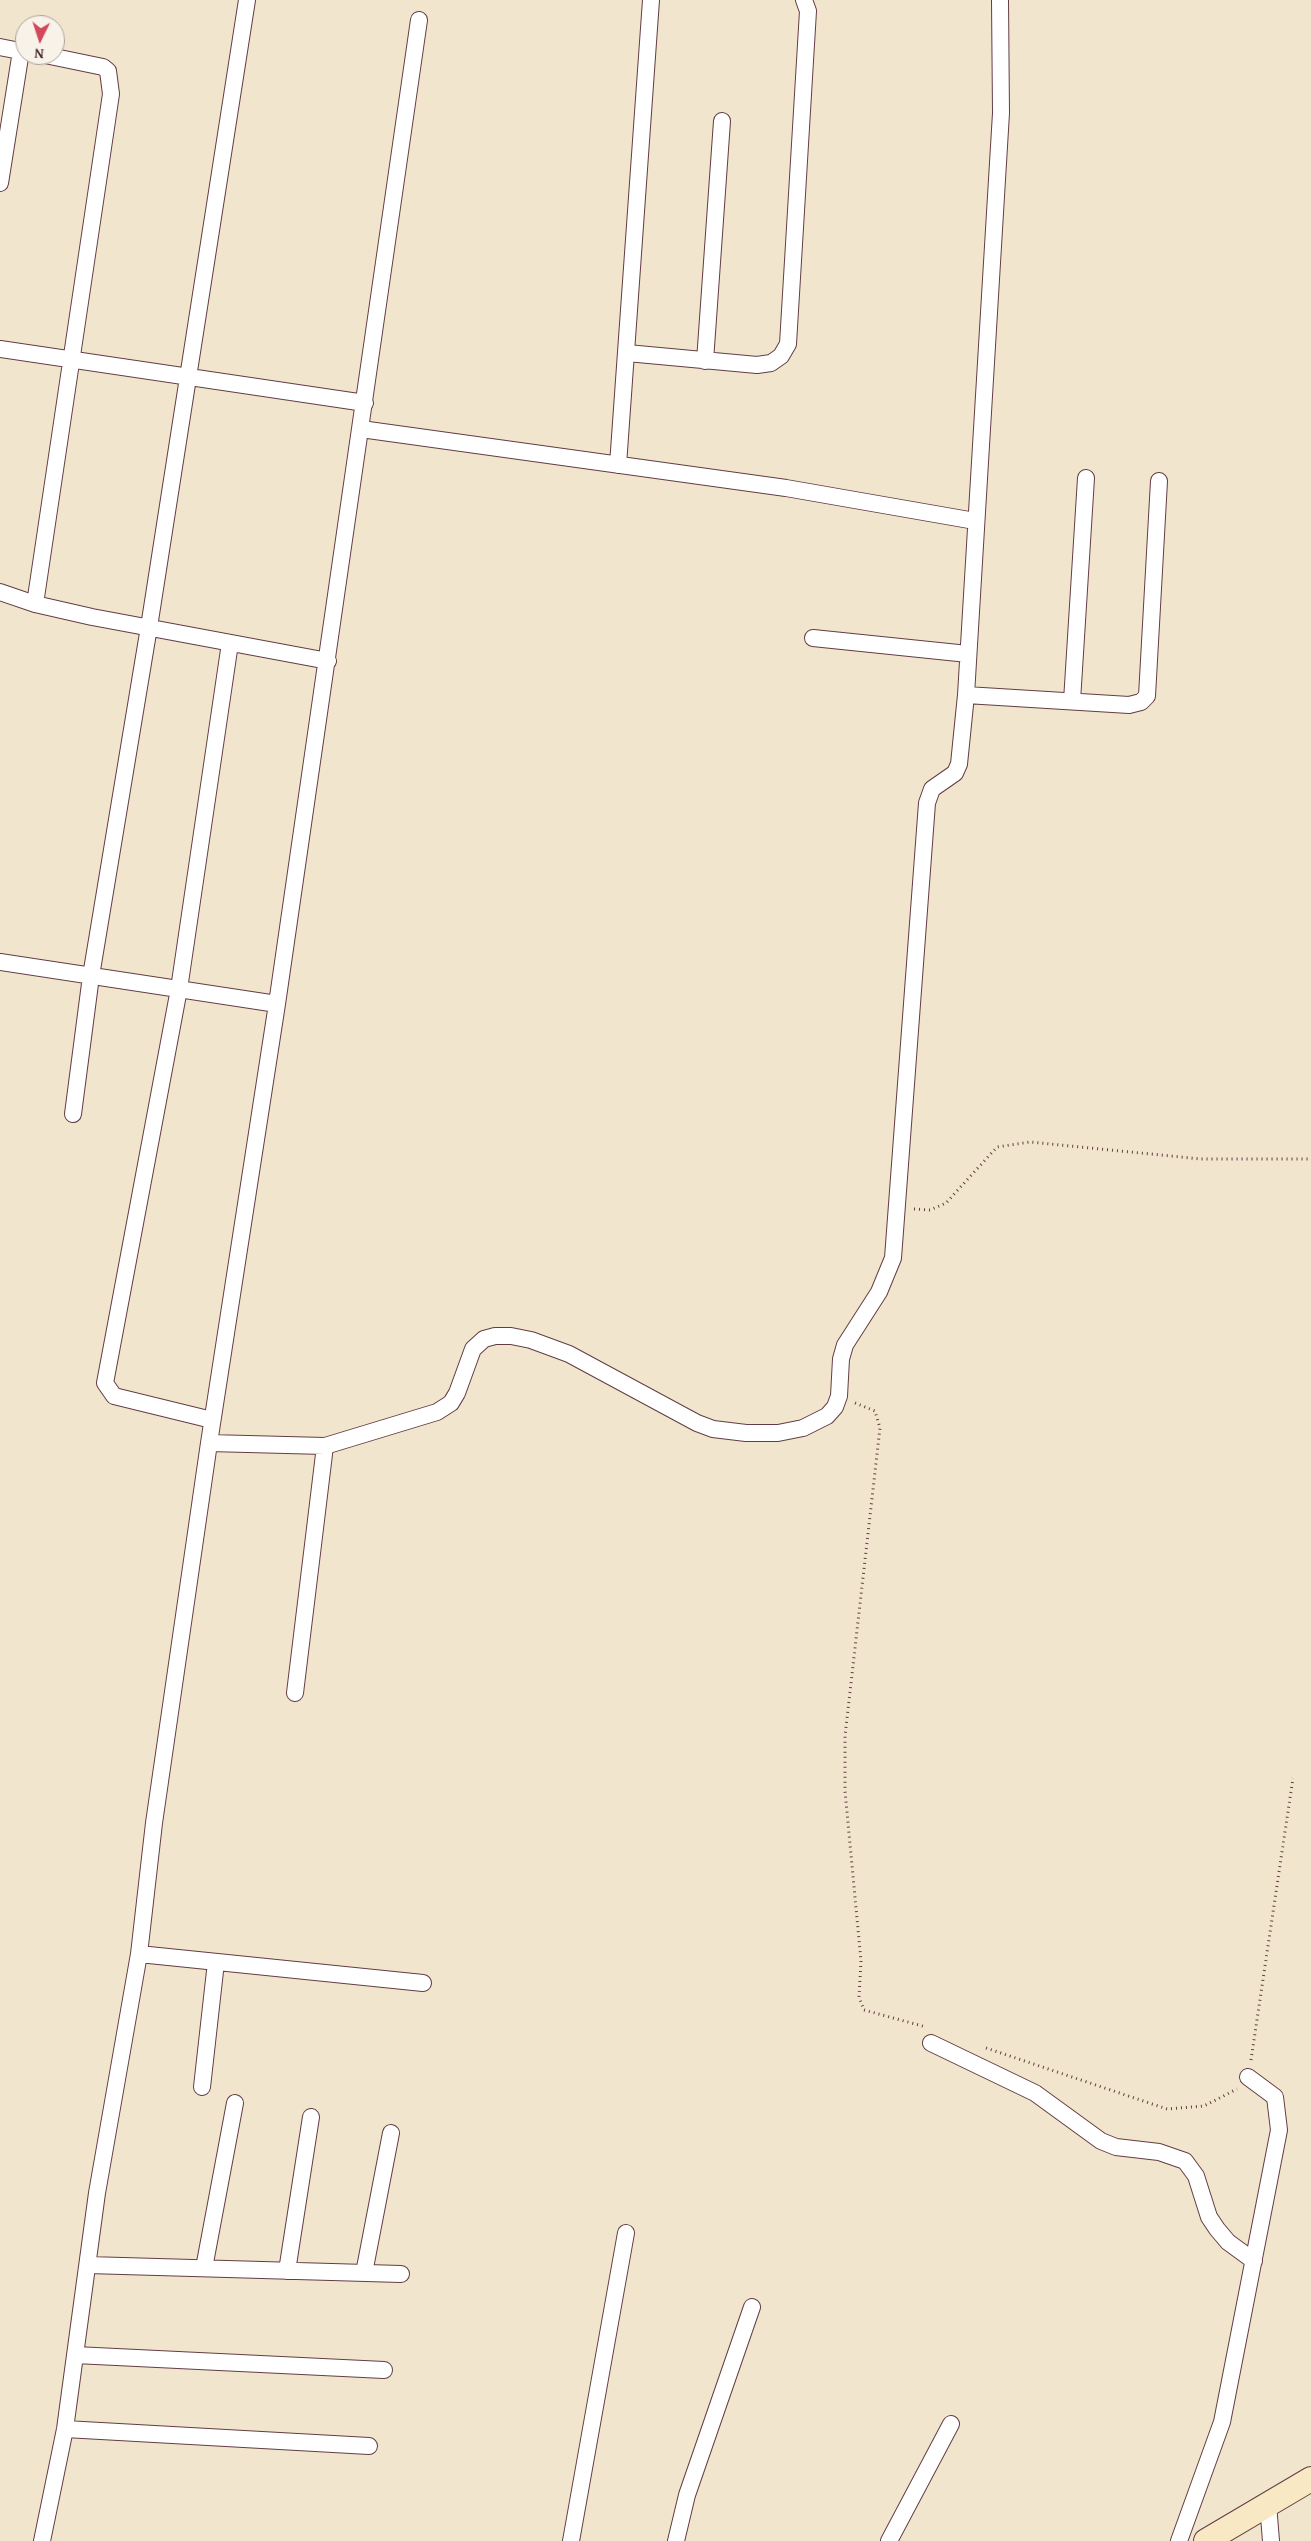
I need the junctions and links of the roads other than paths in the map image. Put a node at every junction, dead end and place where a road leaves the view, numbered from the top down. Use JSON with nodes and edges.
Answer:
{"nodes":[{"id":1,"x":247,"y":0,"type":"edge"},
{"id":2,"x":651,"y":0,"type":"edge"},
{"id":3,"x":804,"y":0,"type":"edge"},
{"id":4,"x":1000,"y":0,"type":"edge"},
{"id":5,"x":419,"y":20,"type":"dead end"},
{"id":6,"x":0,"y":47,"type":"edge"},
{"id":7,"x":15,"y":50,"type":"edge"},
{"id":8,"x":65,"y":59,"type":"edge"},
{"id":9,"x":21,"y":65,"type":"edge"},
{"id":10,"x":722,"y":121,"type":"dead end"},
{"id":11,"x":0,"y":183,"type":"edge"},
{"id":12,"x":0,"y":350,"type":"edge"},
{"id":13,"x":627,"y":353,"type":"junction"},
{"id":14,"x":71,"y":360,"type":"junction"},
{"id":15,"x":705,"y":361,"type":"junction"},
{"id":16,"x":186,"y":378,"type":"junction"},
{"id":17,"x":365,"y":404,"type":"junction"},
{"id":18,"x":361,"y":429,"type":"junction"},
{"id":19,"x":618,"y":465,"type":"junction"},
{"id":20,"x":1086,"y":478,"type":"dead end"},
{"id":21,"x":1159,"y":481,"type":"dead end"},
{"id":22,"x":976,"y":521,"type":"junction"},
{"id":23,"x":0,"y":592,"type":"edge"},
{"id":24,"x":35,"y":604,"type":"junction"},
{"id":25,"x":149,"y":627,"type":"junction"},
{"id":26,"x":813,"y":638,"type":"dead end"},
{"id":27,"x":230,"y":643,"type":"junction"},
{"id":28,"x":968,"y":654,"type":"junction"},
{"id":29,"x":328,"y":661,"type":"junction"},
{"id":30,"x":966,"y":695,"type":"junction"},
{"id":31,"x":1072,"y":702,"type":"junction"},
{"id":32,"x":0,"y":962,"type":"edge"},
{"id":33,"x":91,"y":976,"type":"junction"},
{"id":34,"x":179,"y":989,"type":"junction"},
{"id":35,"x":278,"y":1004,"type":"junction"},
{"id":36,"x":73,"y":1114,"type":"dead end"},
{"id":37,"x":212,"y":1420,"type":"junction"},
{"id":38,"x":209,"y":1443,"type":"junction"},
{"id":39,"x":325,"y":1446,"type":"junction"},
{"id":40,"x":295,"y":1693,"type":"dead end"},
{"id":41,"x":139,"y":1954,"type":"junction"},
{"id":42,"x":216,"y":1962,"type":"junction"},
{"id":43,"x":423,"y":1983,"type":"dead end"},
{"id":44,"x":932,"y":2036,"type":"road end"},
{"id":45,"x":1248,"y":2077,"type":"road end"},
{"id":46,"x":202,"y":2086,"type":"dead end"},
{"id":47,"x":235,"y":2103,"type":"dead end"},
{"id":48,"x":311,"y":2117,"type":"dead end"},
{"id":49,"x":391,"y":2133,"type":"dead end"},
{"id":50,"x":626,"y":2233,"type":"dead end"},
{"id":51,"x":1254,"y":2261,"type":"junction"},
{"id":52,"x":88,"y":2265,"type":"junction"},
{"id":53,"x":204,"y":2268,"type":"junction"},
{"id":54,"x":287,"y":2271,"type":"junction"},
{"id":55,"x":364,"y":2273,"type":"junction"},
{"id":56,"x":401,"y":2274,"type":"dead end"},
{"id":57,"x":752,"y":2307,"type":"dead end"},
{"id":58,"x":75,"y":2355,"type":"junction"},
{"id":59,"x":384,"y":2370,"type":"dead end"},
{"id":60,"x":951,"y":2424,"type":"dead end"},
{"id":61,"x":65,"y":2429,"type":"junction"},
{"id":62,"x":369,"y":2446,"type":"dead end"},
{"id":63,"x":1311,"y":2479,"type":"edge"},
{"id":64,"x":1268,"y":2504,"type":"junction"},
{"id":65,"x":42,"y":2541,"type":"edge"},
{"id":66,"x":571,"y":2541,"type":"edge"},
{"id":67,"x":676,"y":2541,"type":"edge"},
{"id":68,"x":889,"y":2541,"type":"edge"},
{"id":69,"x":1180,"y":2541,"type":"edge"},
{"id":70,"x":1206,"y":2541,"type":"edge"},
{"id":71,"x":1271,"y":2541,"type":"edge"}],
"edges":[{"from":1,"to":16,"type":"street"},
{"from":2,"to":13,"type":"street"},
{"from":3,"to":15,"type":"street"},
{"from":4,"to":22,"type":"street"},
{"from":5,"to":17,"type":"street"},
{"from":6,"to":7,"type":"street"},
{"from":8,"to":14,"type":"street"},
{"from":9,"to":11,"type":"street"},
{"from":10,"to":15,"type":"street"},
{"from":12,"to":14,"type":"street"},
{"from":13,"to":15,"type":"street"},
{"from":13,"to":19,"type":"street"},
{"from":14,"to":16,"type":"street"},
{"from":14,"to":24,"type":"street"},
{"from":16,"to":17,"type":"street"},
{"from":16,"to":25,"type":"street"},
{"from":17,"to":18,"type":"street"},
{"from":18,"to":19,"type":"street"},
{"from":18,"to":29,"type":"street"},
{"from":19,"to":22,"type":"street"},
{"from":20,"to":31,"type":"street"},
{"from":21,"to":31,"type":"street"},
{"from":22,"to":28,"type":"street"},
{"from":23,"to":24,"type":"street"},
{"from":24,"to":25,"type":"street"},
{"from":25,"to":27,"type":"street"},
{"from":25,"to":33,"type":"street"},
{"from":26,"to":28,"type":"street"},
{"from":27,"to":29,"type":"street"},
{"from":27,"to":34,"type":"street"},
{"from":28,"to":30,"type":"street"},
{"from":29,"to":35,"type":"street"},
{"from":30,"to":31,"type":"street"},
{"from":30,"to":39,"type":"street"},
{"from":32,"to":33,"type":"street"},
{"from":33,"to":34,"type":"street"},
{"from":33,"to":36,"type":"street"},
{"from":34,"to":35,"type":"street"},
{"from":34,"to":37,"type":"street"},
{"from":35,"to":37,"type":"street"},
{"from":37,"to":38,"type":"street"},
{"from":38,"to":39,"type":"street"},
{"from":38,"to":41,"type":"street"},
{"from":39,"to":40,"type":"street"},
{"from":41,"to":42,"type":"street"},
{"from":41,"to":52,"type":"street"},
{"from":42,"to":43,"type":"street"},
{"from":42,"to":46,"type":"street"},
{"from":44,"to":51,"type":"street"},
{"from":45,"to":51,"type":"street"},
{"from":47,"to":53,"type":"street"},
{"from":48,"to":54,"type":"street"},
{"from":49,"to":55,"type":"street"},
{"from":50,"to":66,"type":"street"},
{"from":51,"to":69,"type":"street"},
{"from":52,"to":53,"type":"street"},
{"from":52,"to":58,"type":"street"},
{"from":53,"to":54,"type":"street"},
{"from":54,"to":55,"type":"street"},
{"from":55,"to":56,"type":"street"},
{"from":57,"to":67,"type":"street"},
{"from":58,"to":59,"type":"street"},
{"from":58,"to":61,"type":"street"},
{"from":60,"to":68,"type":"street"},
{"from":61,"to":62,"type":"street"},
{"from":61,"to":65,"type":"street"},
{"from":63,"to":64,"type":"street"},
{"from":64,"to":70,"type":"street"},
{"from":64,"to":71,"type":"street"}]}
